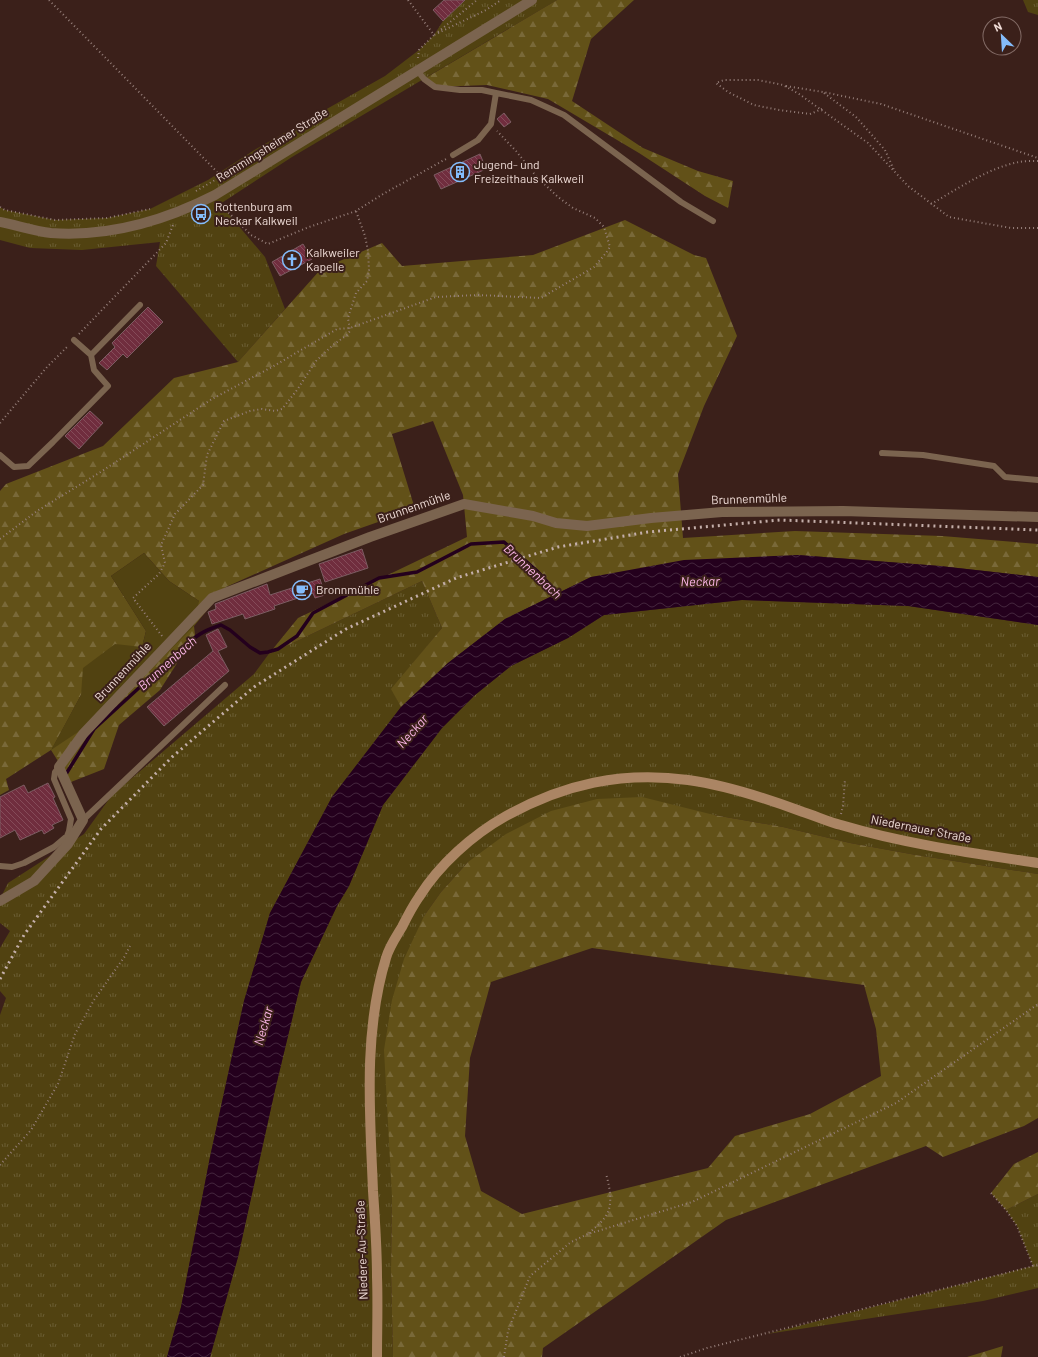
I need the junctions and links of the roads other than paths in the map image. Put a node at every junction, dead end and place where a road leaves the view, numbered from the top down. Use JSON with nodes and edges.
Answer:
{"nodes":[{"id":1,"x":532,"y":0,"type":"edge"},
{"id":2,"x":417,"y":70,"type":"junction"},
{"id":3,"x":496,"y":93,"type":"junction"},
{"id":4,"x":453,"y":155,"type":"road end"},
{"id":5,"x":713,"y":221,"type":"dead end"},
{"id":6,"x":0,"y":222,"type":"edge"},
{"id":7,"x":140,"y":305,"type":"dead end"},
{"id":8,"x":74,"y":340,"type":"road end"},
{"id":9,"x":91,"y":355,"type":"junction"},
{"id":10,"x":882,"y":453,"type":"dead end"},
{"id":11,"x":0,"y":455,"type":"edge"},
{"id":12,"x":1038,"y":480,"type":"edge"},
{"id":13,"x":1038,"y":517,"type":"edge"},
{"id":14,"x":225,"y":685,"type":"dead end"},
{"id":15,"x":59,"y":767,"type":"junction"},
{"id":16,"x":801,"y":811,"type":"joint"},
{"id":17,"x":83,"y":820,"type":"junction"},
{"id":18,"x":1038,"y":863,"type":"edge"},
{"id":19,"x":0,"y":866,"type":"edge"},
{"id":20,"x":0,"y":901,"type":"edge"},
{"id":21,"x":377,"y":1357,"type":"edge"}],
"edges":[{"from":1,"to":2,"type":"street","name":"Remmingsheimer Straße"},
{"from":2,"to":3,"type":"lane"},
{"from":2,"to":6,"type":"street","name":"Remmingsheimer Straße"},
{"from":3,"to":4,"type":"lane"},
{"from":3,"to":5,"type":"lane"},
{"from":7,"to":9,"type":"lane"},
{"from":8,"to":9,"type":"lane"},
{"from":9,"to":11,"type":"lane"},
{"from":10,"to":12,"type":"lane"},
{"from":13,"to":15,"type":"street","name":"Brunnenmühle"},
{"from":14,"to":17,"type":"lane"},
{"from":15,"to":17,"type":"street"},
{"from":15,"to":19,"type":"lane"},
{"from":16,"to":18,"type":"main road","name":"Niedernauer Straße"},
{"from":16,"to":21,"type":"main road","name":"Niedere-Au-Straße"},
{"from":17,"to":20,"type":"street"}]}
